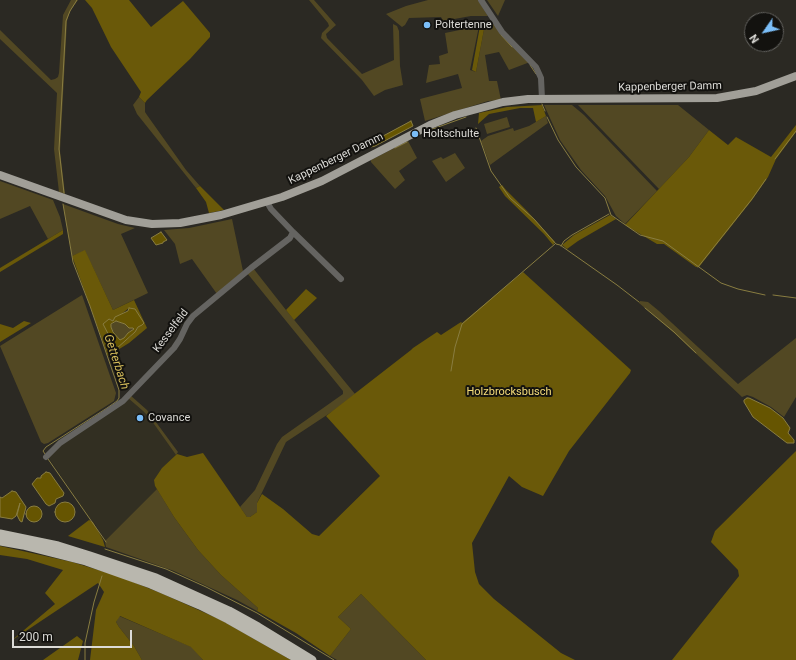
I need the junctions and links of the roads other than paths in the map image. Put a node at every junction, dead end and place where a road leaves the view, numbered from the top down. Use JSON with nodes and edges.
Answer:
{"nodes":[{"id":1,"x":481,"y":0,"type":"edge"},
{"id":2,"x":796,"y":76,"type":"edge"},
{"id":3,"x":542,"y":99,"type":"junction"},
{"id":4,"x":0,"y":175,"type":"edge"},
{"id":5,"x":268,"y":202,"type":"junction"},
{"id":6,"x":293,"y":232,"type":"junction"},
{"id":7,"x":340,"y":280,"type":"dead end"},
{"id":8,"x":47,"y":456,"type":"dead end"},
{"id":9,"x":0,"y":534,"type":"edge"},
{"id":10,"x":0,"y":541,"type":"edge"},
{"id":11,"x":300,"y":660,"type":"edge"},
{"id":12,"x":312,"y":660,"type":"edge"}],
"edges":[{"from":1,"to":3,"type":"street"},
{"from":2,"to":3,"type":"main road","name":"Kappenberger Damm"},
{"from":3,"to":5,"type":"main road","name":"Kappenberger Damm"},
{"from":4,"to":5,"type":"main road","name":"Kappenberger Damm"},
{"from":5,"to":6,"type":"street"},
{"from":6,"to":7,"type":"street"},
{"from":6,"to":8,"type":"street","name":"Kesselfeld"},
{"from":9,"to":12,"type":"highway"},
{"from":10,"to":11,"type":"highway"}]}
